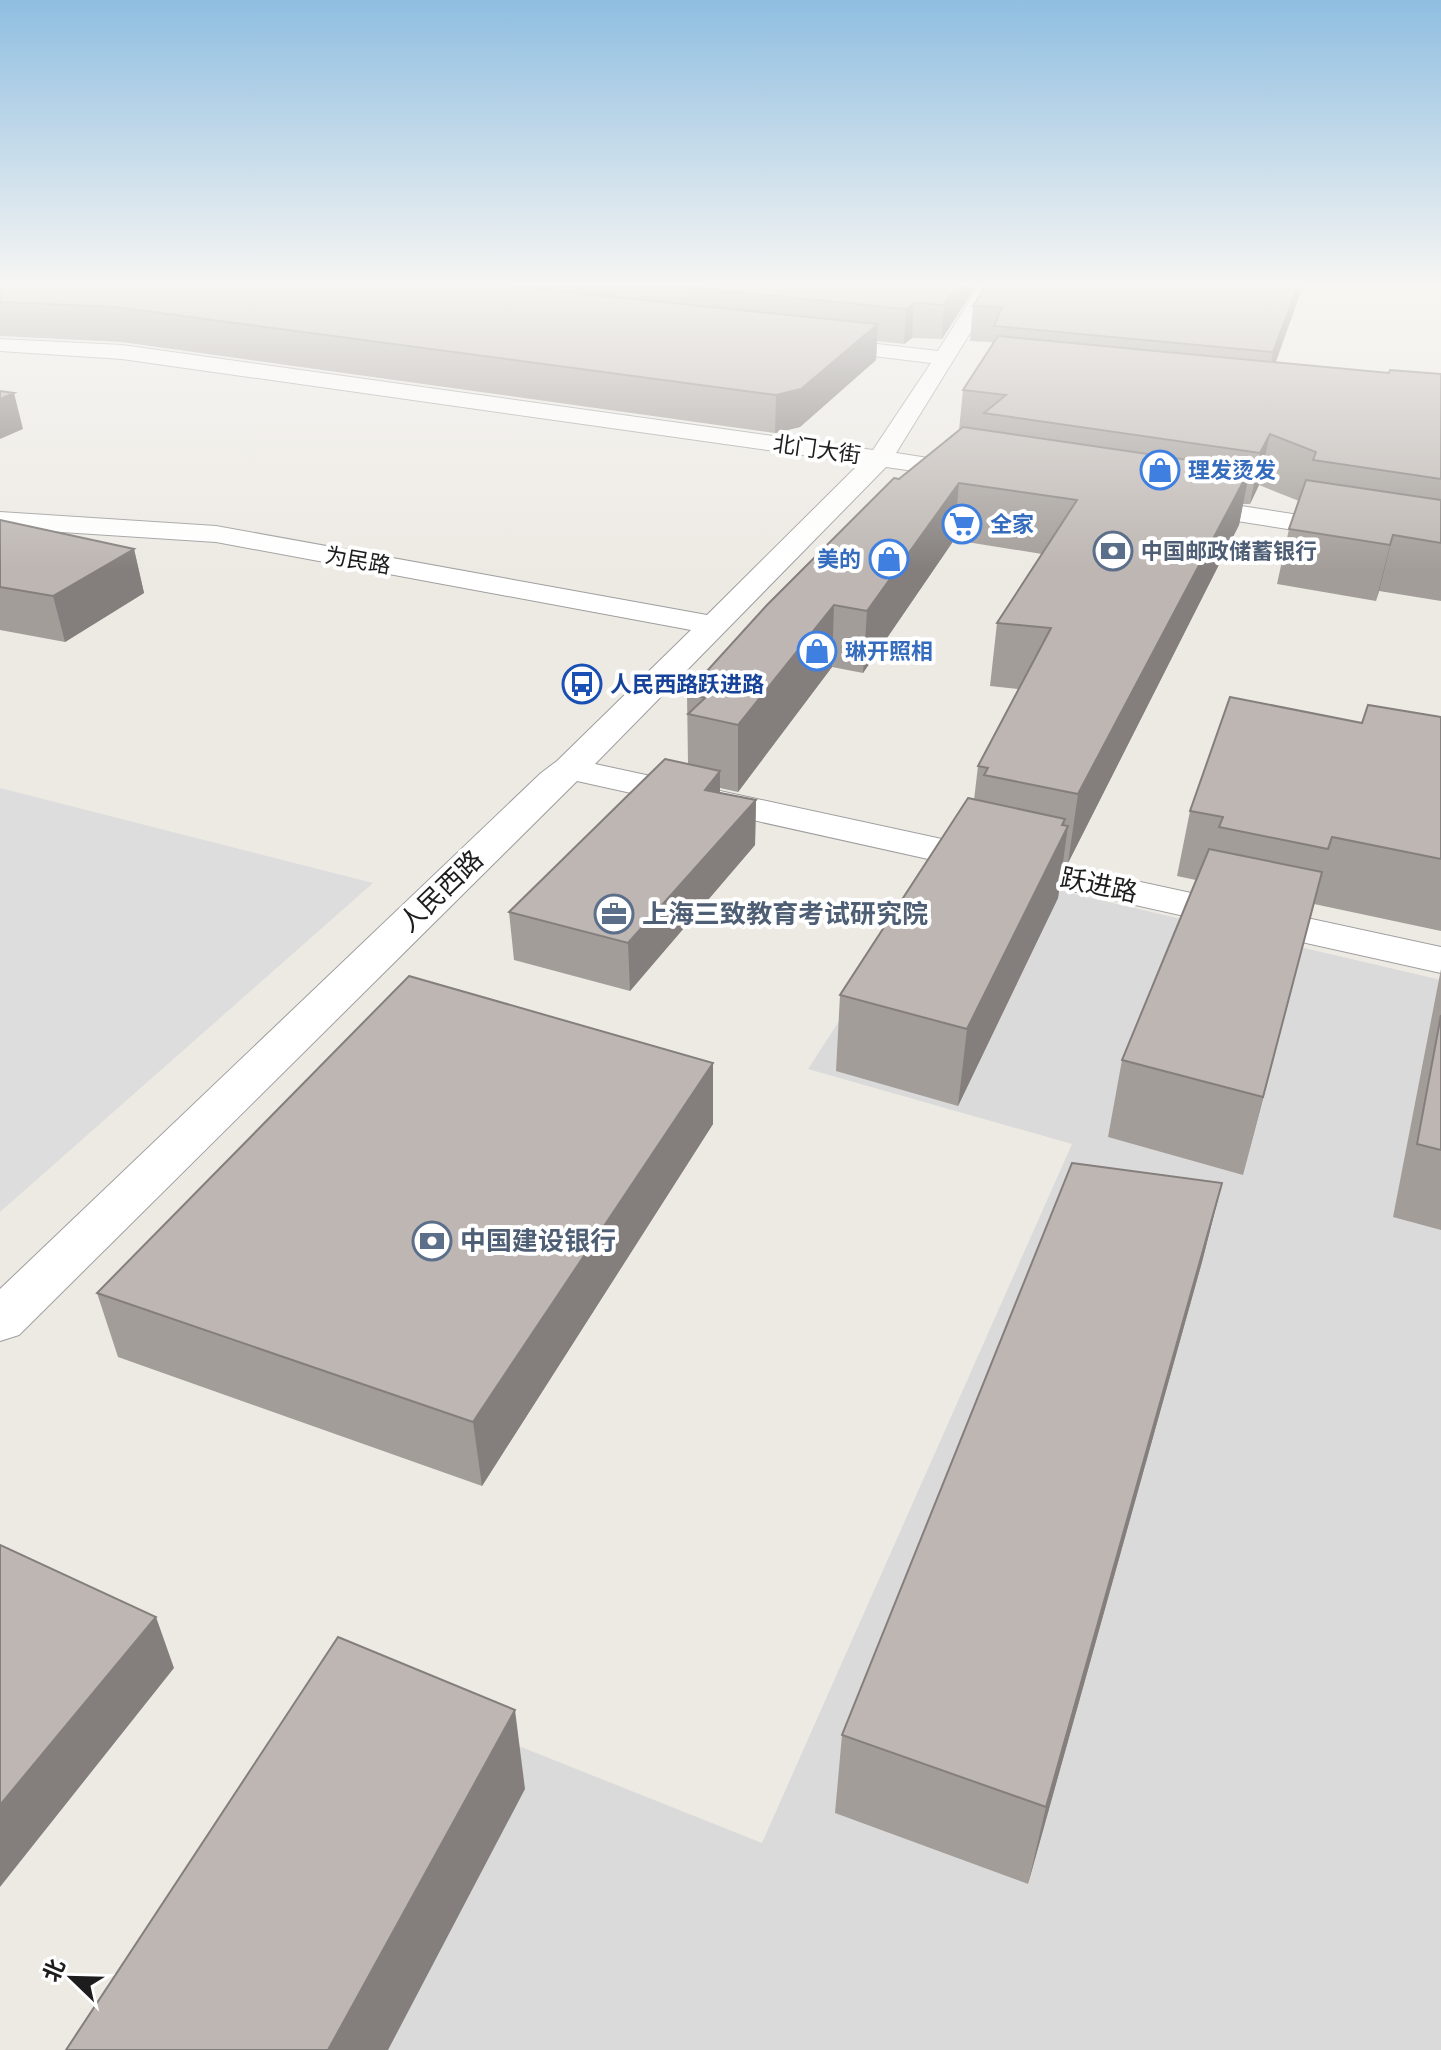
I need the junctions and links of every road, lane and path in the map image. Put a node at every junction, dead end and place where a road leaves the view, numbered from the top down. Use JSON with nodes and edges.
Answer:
{"nodes":[{"id":1,"x":313,"y":379,"type":"edge"},
{"id":2,"x":931,"y":379,"type":"edge"},
{"id":3,"x":880,"y":458,"type":"junction"},
{"id":4,"x":1007,"y":477,"type":"edge"},
{"id":5,"x":1161,"y":501,"type":"edge"},
{"id":6,"x":0,"y":520,"type":"edge"},
{"id":7,"x":1441,"y":545,"type":"edge"},
{"id":8,"x":713,"y":625,"type":"junction"},
{"id":9,"x":570,"y":769,"type":"junction"},
{"id":10,"x":1441,"y":960,"type":"edge"},
{"id":11,"x":0,"y":1321,"type":"edge"}],
"edges":[{"from":1,"to":3,"type":"street","name":"北门大街"},
{"from":2,"to":3,"type":"street","name":"人民西路"},
{"from":3,"to":4,"type":"street","name":"北门大街"},
{"from":3,"to":8,"type":"street","name":"人民西路"},
{"from":5,"to":7,"type":"street"},
{"from":6,"to":8,"type":"street","name":"为民路"},
{"from":8,"to":9,"type":"street","name":"人民西路"},
{"from":9,"to":10,"type":"street","name":"跃进路"},
{"from":9,"to":11,"type":"street","name":"人民西路"}]}
